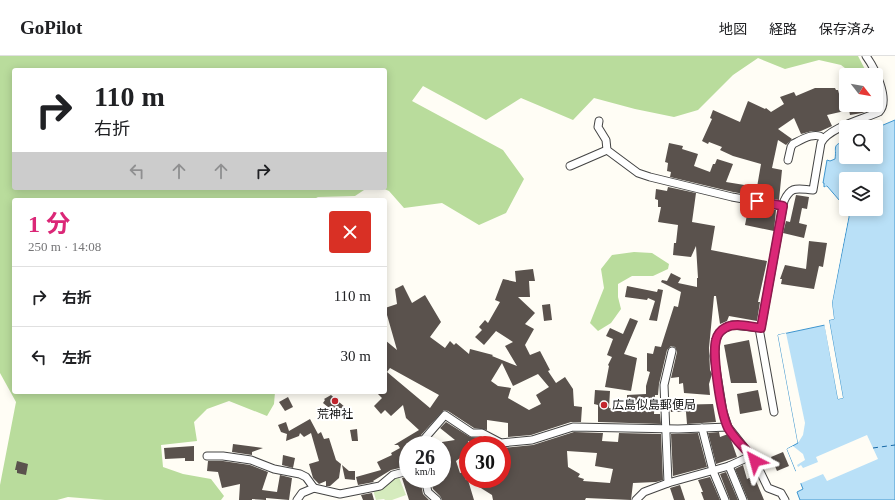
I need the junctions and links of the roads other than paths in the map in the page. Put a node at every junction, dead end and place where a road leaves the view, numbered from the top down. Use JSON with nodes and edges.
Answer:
{"nodes":[{"id":1,"x":866,"y":56,"type":"edge"},
{"id":2,"x":599,"y":121,"type":"dead end"},
{"id":3,"x":823,"y":138,"type":"junction"},
{"id":4,"x":607,"y":150,"type":"junction"},
{"id":5,"x":788,"y":160,"type":"dead end"},
{"id":6,"x":570,"y":166,"type":"dead end"},
{"id":7,"x":783,"y":206,"type":"junction"},
{"id":8,"x":759,"y":328,"type":"junction"},
{"id":9,"x":672,"y":351,"type":"dead end"},
{"id":10,"x":774,"y":412,"type":"dead end"},
{"id":11,"x":728,"y":427,"type":"junction"},
{"id":12,"x":666,"y":428,"type":"junction"},
{"id":13,"x":702,"y":428,"type":"junction"},
{"id":14,"x":427,"y":436,"type":"edge"},
{"id":15,"x":207,"y":456,"type":"dead end"},
{"id":16,"x":752,"y":456,"type":"junction"},
{"id":17,"x":729,"y":466,"type":"junction"},
{"id":18,"x":713,"y":471,"type":"junction"},
{"id":19,"x":399,"y":473,"type":"edge"},
{"id":20,"x":668,"y":483,"type":"junction"},
{"id":21,"x":314,"y":488,"type":"junction"},
{"id":22,"x":427,"y":488,"type":"edge"},
{"id":23,"x":297,"y":500,"type":"edge"},
{"id":24,"x":437,"y":500,"type":"edge"},
{"id":25,"x":636,"y":500,"type":"edge"},
{"id":26,"x":725,"y":500,"type":"edge"},
{"id":27,"x":743,"y":500,"type":"edge"},
{"id":28,"x":785,"y":500,"type":"edge"}],
"edges":[{"from":1,"to":3,"type":"street"},
{"from":2,"to":4,"type":"street"},
{"from":3,"to":5,"type":"street"},
{"from":3,"to":7,"type":"street"},
{"from":4,"to":6,"type":"street"},
{"from":4,"to":7,"type":"street"},
{"from":7,"to":8,"type":"street"},
{"from":8,"to":10,"type":"street"},
{"from":8,"to":11,"type":"street"},
{"from":9,"to":12,"type":"street"},
{"from":11,"to":13,"type":"street"},
{"from":11,"to":16,"type":"street"},
{"from":12,"to":13,"type":"street"},
{"from":12,"to":14,"type":"street"},
{"from":12,"to":20,"type":"street"},
{"from":13,"to":18,"type":"street"},
{"from":15,"to":21,"type":"street"},
{"from":16,"to":17,"type":"street"},
{"from":16,"to":28,"type":"street"},
{"from":17,"to":18,"type":"street"},
{"from":17,"to":27,"type":"street"},
{"from":18,"to":20,"type":"street"},
{"from":18,"to":26,"type":"street"},
{"from":19,"to":21,"type":"street"},
{"from":20,"to":25,"type":"street"},
{"from":21,"to":23,"type":"street"},
{"from":22,"to":24,"type":"street"}]}
